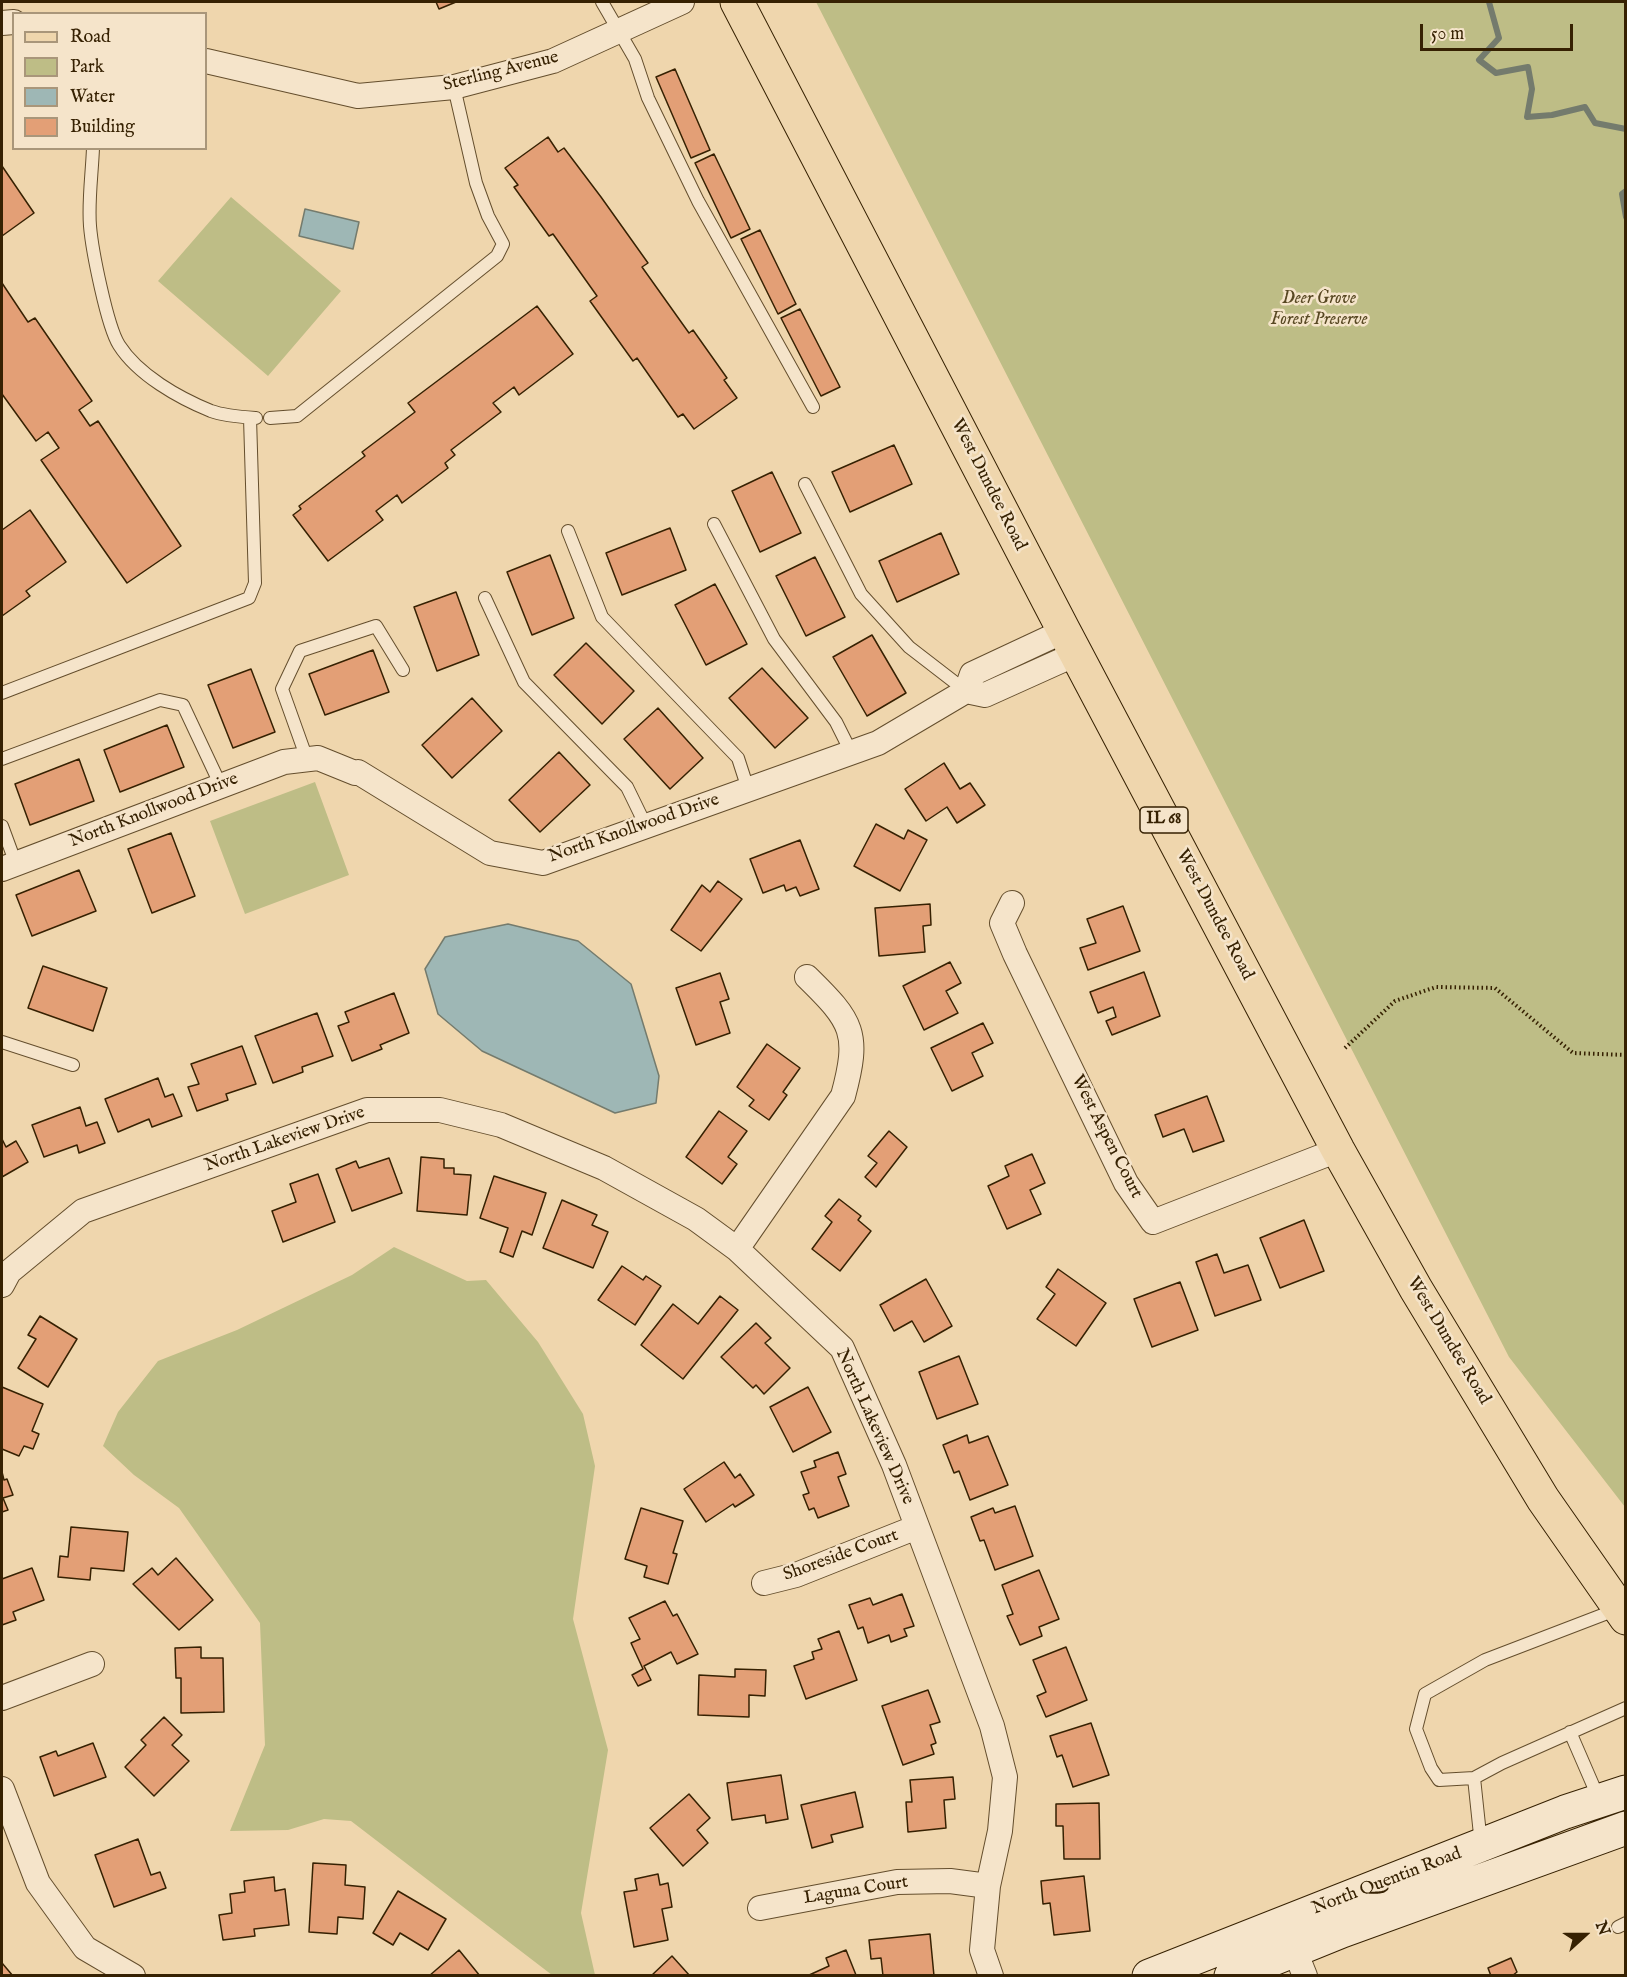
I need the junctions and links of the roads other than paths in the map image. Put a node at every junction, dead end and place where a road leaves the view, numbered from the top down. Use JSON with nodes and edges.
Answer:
{"nodes":[{"id":1,"x":602,"y":2,"type":"edge"},
{"id":2,"x":682,"y":2,"type":"edge"},
{"id":3,"x":737,"y":2,"type":"edge"},
{"id":4,"x":618,"y":31,"type":"junction"},
{"id":5,"x":207,"y":61,"type":"edge"},
{"id":6,"x":454,"y":87,"type":"junction"},
{"id":7,"x":93,"y":150,"type":"edge"},
{"id":8,"x":813,"y":407,"type":"dead end"},
{"id":9,"x":270,"y":418,"type":"dead end"},
{"id":10,"x":805,"y":484,"type":"dead end"},
{"id":11,"x":714,"y":524,"type":"dead end"},
{"id":12,"x":568,"y":531,"type":"dead end"},
{"id":13,"x":485,"y":598,"type":"dead end"},
{"id":14,"x":1070,"y":642,"type":"junction"},
{"id":15,"x":403,"y":670,"type":"dead end"},
{"id":16,"x":966,"y":691,"type":"junction"},
{"id":17,"x":2,"y":693,"type":"edge"},
{"id":18,"x":851,"y":752,"type":"junction"},
{"id":19,"x":2,"y":759,"type":"edge"},
{"id":20,"x":307,"y":759,"type":"junction"},
{"id":21,"x":221,"y":786,"type":"junction"},
{"id":22,"x":748,"y":789,"type":"junction"},
{"id":23,"x":2,"y":826,"type":"edge"},
{"id":24,"x":646,"y":826,"type":"junction"},
{"id":25,"x":9,"y":866,"type":"edge"},
{"id":26,"x":1012,"y":903,"type":"dead end"},
{"id":27,"x":807,"y":977,"type":"dead end"},
{"id":28,"x":2,"y":1042,"type":"edge"},
{"id":29,"x":73,"y":1065,"type":"dead end"},
{"id":30,"x":1338,"y":1150,"type":"junction"},
{"id":31,"x":737,"y":1249,"type":"junction"},
{"id":32,"x":2,"y":1285,"type":"edge"},
{"id":33,"x":917,"y":1527,"type":"junction"},
{"id":34,"x":764,"y":1583,"type":"dead end"},
{"id":35,"x":1622,"y":1613,"type":"edge"},
{"id":36,"x":92,"y":1664,"type":"dead end"},
{"id":37,"x":2,"y":1698,"type":"edge"},
{"id":38,"x":1626,"y":1708,"type":"edge"},
{"id":39,"x":1570,"y":1732,"type":"junction"},
{"id":40,"x":1474,"y":1778,"type":"junction"},
{"id":41,"x":2,"y":1789,"type":"edge"},
{"id":42,"x":1613,"y":1796,"type":"edge"},
{"id":43,"x":1626,"y":1828,"type":"edge"},
{"id":44,"x":1481,"y":1845,"type":"junction"},
{"id":45,"x":988,"y":1886,"type":"junction"},
{"id":46,"x":760,"y":1908,"type":"dead end"},
{"id":47,"x":1300,"y":1963,"type":"edge"},
{"id":48,"x":133,"y":1976,"type":"edge"},
{"id":49,"x":991,"y":1976,"type":"edge"},
{"id":50,"x":1149,"y":1976,"type":"edge"},
{"id":51,"x":1231,"y":1976,"type":"edge"}],
"edges":[{"from":1,"to":4,"type":"lane"},
{"from":2,"to":4,"type":"street","name":"Sterling Avenue"},
{"from":3,"to":14,"type":"main road","name":"West Dundee Road","number":"IL 68"},
{"from":4,"to":6,"type":"street","name":"Sterling Avenue"},
{"from":4,"to":8,"type":"lane"},
{"from":5,"to":6,"type":"street","name":"Sterling Avenue"},
{"from":6,"to":9,"type":"lane"},
{"from":7,"to":17,"type":"lane"},
{"from":10,"to":16,"type":"lane"},
{"from":11,"to":18,"type":"lane"},
{"from":12,"to":22,"type":"lane"},
{"from":13,"to":24,"type":"lane"},
{"from":14,"to":16,"type":"street","name":"North Knollwood Drive"},
{"from":14,"to":30,"type":"main road","name":"West Dundee Road","number":"IL 68"},
{"from":15,"to":20,"type":"lane"},
{"from":16,"to":18,"type":"street","name":"North Knollwood Drive"},
{"from":18,"to":22,"type":"street","name":"North Knollwood Drive"},
{"from":19,"to":21,"type":"lane"},
{"from":20,"to":21,"type":"street","name":"North Knollwood Drive"},
{"from":20,"to":24,"type":"street","name":"North Knollwood Drive"},
{"from":21,"to":25,"type":"street","name":"North Knollwood Drive"},
{"from":22,"to":24,"type":"street","name":"North Knollwood Drive"},
{"from":23,"to":25,"type":"lane"},
{"from":26,"to":30,"type":"street","name":"West Aspen Court"},
{"from":27,"to":31,"type":"street"},
{"from":28,"to":29,"type":"lane"},
{"from":30,"to":35,"type":"main road","name":"West Dundee Road","number":"IL 68"},
{"from":31,"to":32,"type":"street","name":"North Lakeview Drive"},
{"from":31,"to":33,"type":"street","name":"North Lakeview Drive"},
{"from":33,"to":34,"type":"street","name":"Shoreside Court"},
{"from":33,"to":45,"type":"street","name":"North Lakeview Drive"},
{"from":35,"to":40,"type":"lane"},
{"from":36,"to":37,"type":"street"},
{"from":38,"to":39,"type":"lane"},
{"from":39,"to":40,"type":"lane"},
{"from":39,"to":42,"type":"lane"},
{"from":40,"to":44,"type":"lane"},
{"from":41,"to":48,"type":"street"},
{"from":42,"to":44,"type":"main road","name":"North Quentin Road"},
{"from":43,"to":47,"type":"main road","name":"North Quentin Road"},
{"from":44,"to":50,"type":"main road","name":"North Quentin Road"},
{"from":45,"to":46,"type":"street","name":"Laguna Court"},
{"from":45,"to":49,"type":"street","name":"North Lakeview Drive"},
{"from":47,"to":51,"type":"main road","name":"North Quentin Road"}]}
